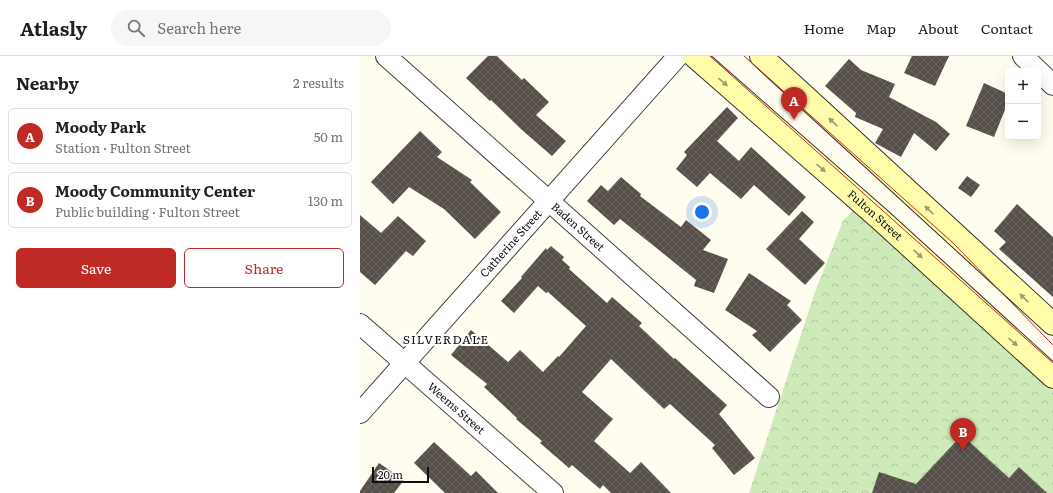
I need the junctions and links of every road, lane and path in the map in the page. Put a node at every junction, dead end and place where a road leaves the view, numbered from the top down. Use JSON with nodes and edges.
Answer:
{"nodes":[{"id":1,"x":386,"y":56,"type":"edge"},
{"id":2,"x":678,"y":56,"type":"edge"},
{"id":3,"x":694,"y":56,"type":"edge"},
{"id":4,"x":761,"y":56,"type":"edge"},
{"id":5,"x":1023,"y":56,"type":"edge"},
{"id":6,"x":1053,"y":85,"type":"edge"},
{"id":7,"x":549,"y":202,"type":"junction"},
{"id":8,"x":360,"y":324,"type":"edge"},
{"id":9,"x":1053,"y":324,"type":"edge"},
{"id":10,"x":404,"y":363,"type":"junction"},
{"id":11,"x":1053,"y":377,"type":"edge"},
{"id":12,"x":769,"y":397,"type":"dead end"},
{"id":13,"x":360,"y":413,"type":"edge"},
{"id":14,"x":553,"y":493,"type":"edge"}],
"edges":[{"from":1,"to":7,"type":"street","name":"Baden Street"},
{"from":2,"to":7,"type":"street","name":"Catherine Street"},
{"from":3,"to":11,"type":"main road","name":"Fulton Street","one_way":true},
{"from":9,"to":4,"type":"main road","one_way":true},
{"from":5,"to":6,"type":"street"},
{"from":7,"to":10,"type":"street","name":"Catherine Street"},
{"from":7,"to":12,"type":"street","name":"Baden Street"},
{"from":8,"to":10,"type":"street","name":"Weems Street"},
{"from":10,"to":13,"type":"street","name":"Catherine Street"},
{"from":10,"to":14,"type":"street","name":"Weems Street"}]}
